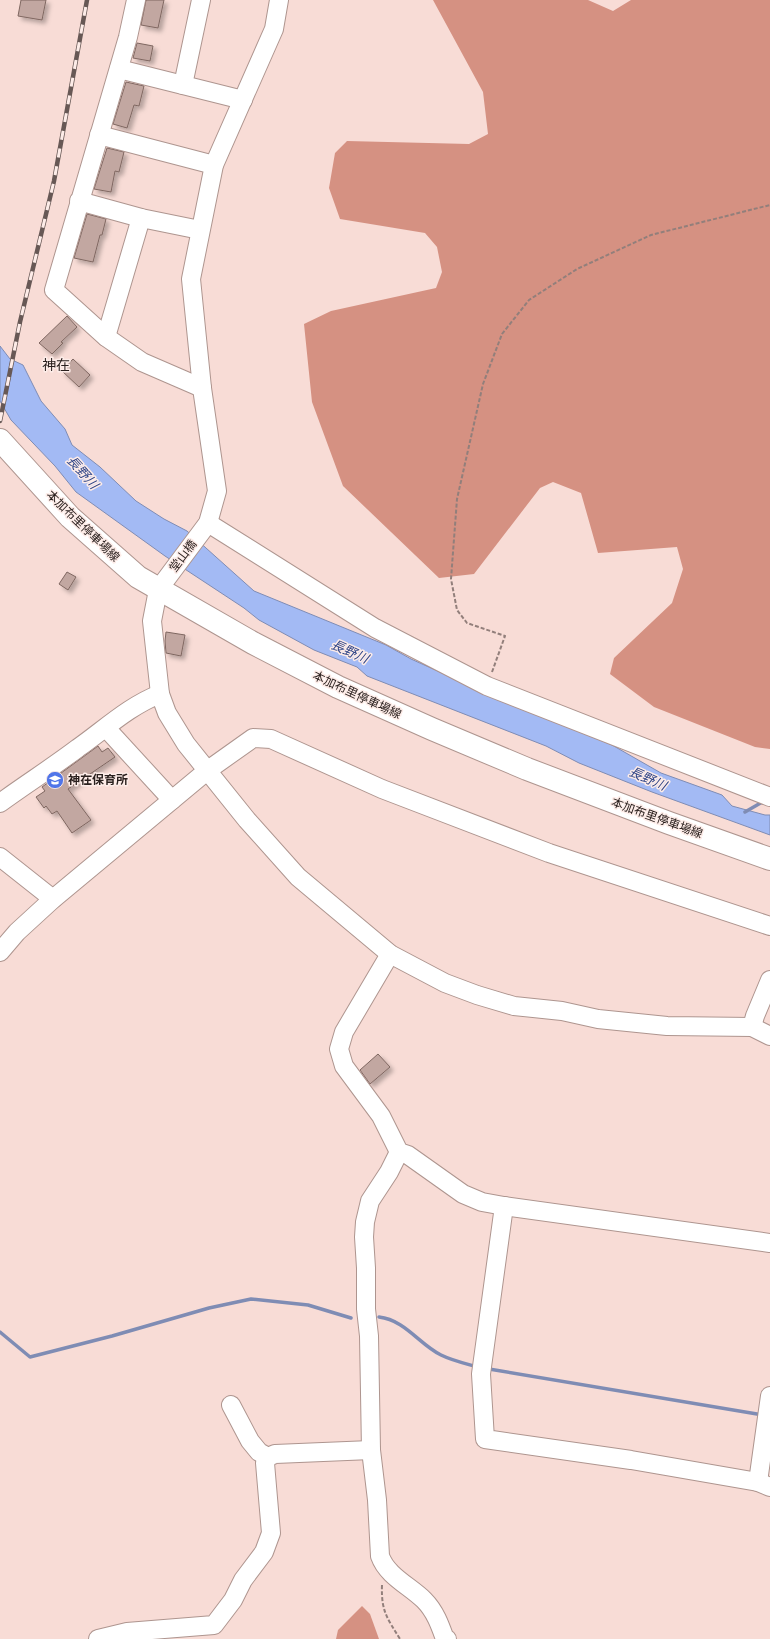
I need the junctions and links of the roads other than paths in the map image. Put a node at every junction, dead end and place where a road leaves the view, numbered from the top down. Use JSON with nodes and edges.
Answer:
{"nodes":[{"id":1,"x":136,"y":0,"type":"edge"},
{"id":2,"x":201,"y":0,"type":"edge"},
{"id":3,"x":279,"y":0,"type":"edge"},
{"id":4,"x":119,"y":69,"type":"junction"},
{"id":5,"x":183,"y":85,"type":"junction"},
{"id":6,"x":243,"y":100,"type":"junction"},
{"id":7,"x":99,"y":135,"type":"junction"},
{"id":8,"x":214,"y":165,"type":"junction"},
{"id":9,"x":79,"y":202,"type":"junction"},
{"id":10,"x":141,"y":218,"type":"junction"},
{"id":11,"x":200,"y":230,"type":"junction"},
{"id":12,"x":106,"y":337,"type":"junction"},
{"id":13,"x":202,"y":388,"type":"junction"},
{"id":14,"x":0,"y":440,"type":"edge"},
{"id":15,"x":208,"y":523,"type":"junction"},
{"id":16,"x":158,"y":590,"type":"junction"},
{"id":17,"x":160,"y":694,"type":"junction"},
{"id":18,"x":106,"y":728,"type":"junction"},
{"id":19,"x":208,"y":770,"type":"junction"},
{"id":20,"x":770,"y":797,"type":"edge"},
{"id":21,"x":172,"y":800,"type":"junction"},
{"id":22,"x":0,"y":803,"type":"edge"},
{"id":23,"x":0,"y":857,"type":"edge"},
{"id":24,"x":770,"y":859,"type":"edge"},
{"id":25,"x":53,"y":899,"type":"junction"},
{"id":26,"x":770,"y":926,"type":"edge"},
{"id":27,"x":0,"y":952,"type":"edge"},
{"id":28,"x":390,"y":954,"type":"junction"},
{"id":29,"x":770,"y":980,"type":"edge"},
{"id":30,"x":752,"y":1027,"type":"junction"},
{"id":31,"x":770,"y":1036,"type":"edge"},
{"id":32,"x":399,"y":1152,"type":"junction"},
{"id":33,"x":504,"y":1206,"type":"junction"},
{"id":34,"x":770,"y":1243,"type":"edge"},
{"id":35,"x":770,"y":1396,"type":"edge"},
{"id":36,"x":231,"y":1405,"type":"dead end"},
{"id":37,"x":371,"y":1450,"type":"junction"},
{"id":38,"x":268,"y":1457,"type":"junction"},
{"id":39,"x":764,"y":1485,"type":"edge"},
{"id":40,"x":98,"y":1639,"type":"edge"},
{"id":41,"x":446,"y":1639,"type":"edge"}],
"edges":[{"from":1,"to":4,"type":"street"},
{"from":2,"to":5,"type":"street"},
{"from":3,"to":6,"type":"street"},
{"from":4,"to":5,"type":"street"},
{"from":4,"to":7,"type":"street"},
{"from":5,"to":6,"type":"street"},
{"from":6,"to":8,"type":"street"},
{"from":7,"to":8,"type":"street"},
{"from":7,"to":9,"type":"street"},
{"from":8,"to":11,"type":"street"},
{"from":9,"to":10,"type":"street"},
{"from":9,"to":12,"type":"street"},
{"from":10,"to":11,"type":"street"},
{"from":10,"to":12,"type":"street"},
{"from":11,"to":13,"type":"street"},
{"from":12,"to":13,"type":"street"},
{"from":13,"to":15,"type":"street"},
{"from":14,"to":16,"type":"main road","name":"本加布里停車場線"},
{"from":15,"to":16,"type":"street","name":"堂山橋"},
{"from":15,"to":20,"type":"street"},
{"from":16,"to":17,"type":"street"},
{"from":16,"to":24,"type":"main road","name":"本加布里停車場線"},
{"from":17,"to":18,"type":"street"},
{"from":17,"to":19,"type":"street"},
{"from":18,"to":21,"type":"street"},
{"from":18,"to":22,"type":"street"},
{"from":19,"to":21,"type":"street"},
{"from":19,"to":26,"type":"street"},
{"from":19,"to":28,"type":"street"},
{"from":21,"to":25,"type":"street"},
{"from":23,"to":25,"type":"street"},
{"from":25,"to":27,"type":"street"},
{"from":28,"to":30,"type":"street"},
{"from":28,"to":32,"type":"street"},
{"from":29,"to":30,"type":"street"},
{"from":30,"to":31,"type":"street"},
{"from":32,"to":33,"type":"street"},
{"from":32,"to":37,"type":"street"},
{"from":33,"to":34,"type":"street"},
{"from":33,"to":39,"type":"street"},
{"from":35,"to":39,"type":"street"},
{"from":36,"to":38,"type":"street"},
{"from":37,"to":38,"type":"street"},
{"from":37,"to":41,"type":"street"},
{"from":38,"to":40,"type":"street"}]}
